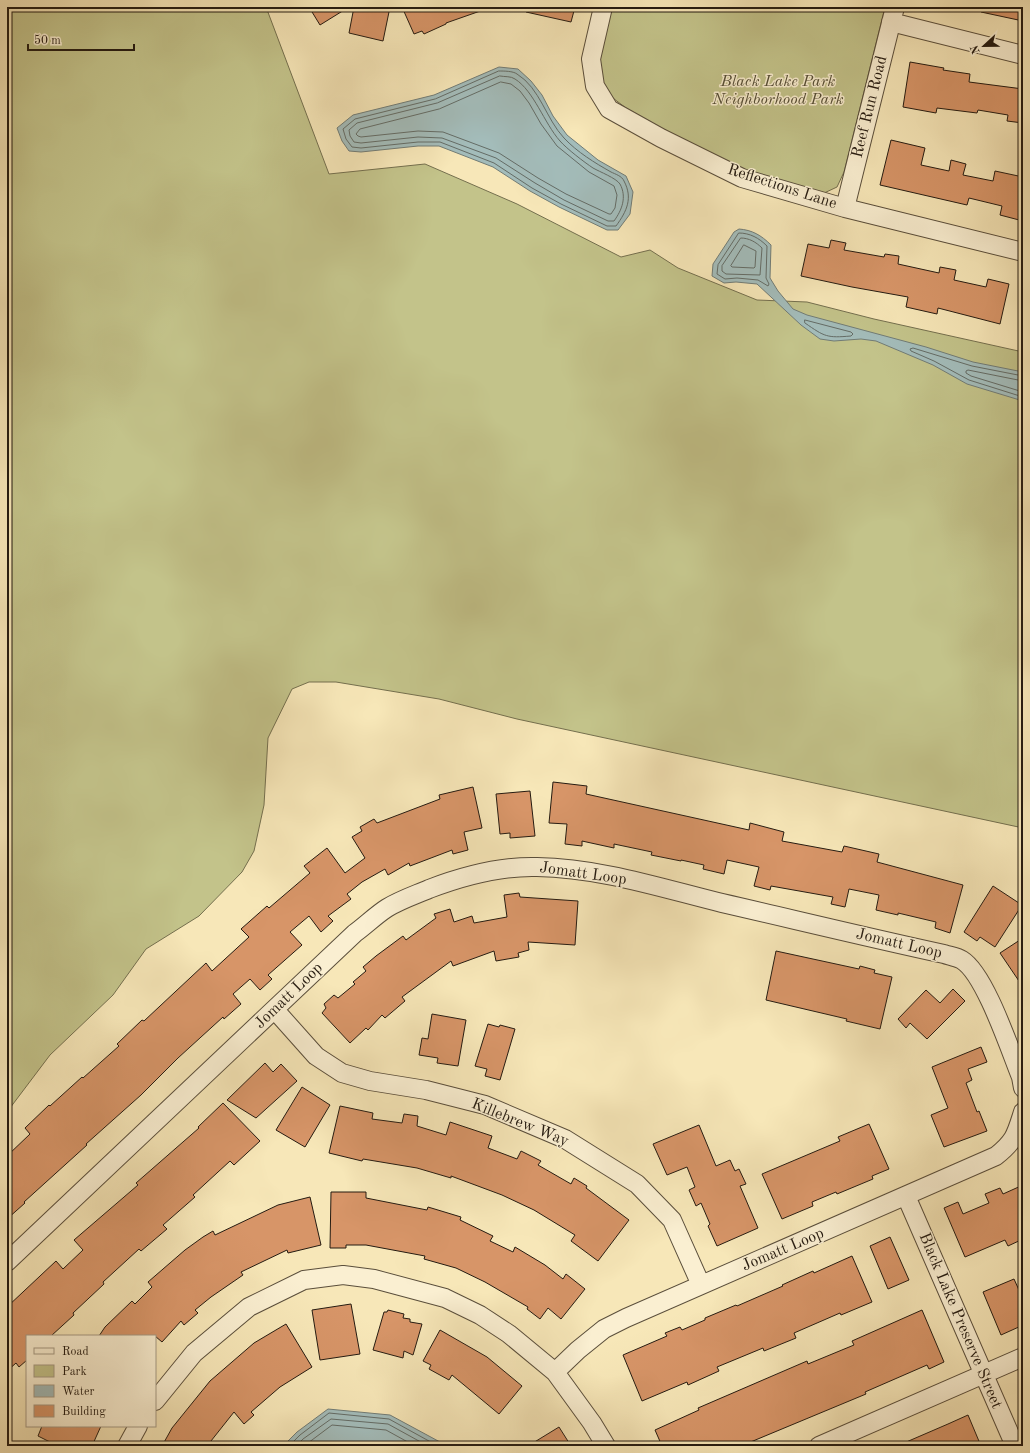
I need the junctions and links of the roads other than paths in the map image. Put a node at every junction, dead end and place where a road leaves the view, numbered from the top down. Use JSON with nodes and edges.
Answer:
{"nodes":[{"id":1,"x":603,"y":7,"type":"edge"},
{"id":2,"x":893,"y":14,"type":"edge"},
{"id":3,"x":1023,"y":55,"type":"edge"},
{"id":4,"x":845,"y":208,"type":"junction"},
{"id":5,"x":1023,"y":252,"type":"edge"},
{"id":6,"x":275,"y":1010,"type":"junction"},
{"id":7,"x":1023,"y":1088,"type":"edge"},
{"id":8,"x":1023,"y":1112,"type":"edge"},
{"id":9,"x":906,"y":1196,"type":"junction"},
{"id":10,"x":7,"y":1262,"type":"edge"},
{"id":11,"x":701,"y":1285,"type":"junction"},
{"id":12,"x":1023,"y":1357,"type":"edge"},
{"id":13,"x":555,"y":1372,"type":"junction"},
{"id":14,"x":984,"y":1374,"type":"junction"},
{"id":15,"x":156,"y":1400,"type":"edge"},
{"id":16,"x":137,"y":1427,"type":"edge"},
{"id":17,"x":127,"y":1446,"type":"edge"},
{"id":18,"x":606,"y":1446,"type":"edge"},
{"id":19,"x":819,"y":1446,"type":"edge"},
{"id":20,"x":1015,"y":1446,"type":"edge"}],
"edges":[{"from":1,"to":4,"type":"street","name":"Reflections Lane"},
{"from":2,"to":3,"type":"street"},
{"from":2,"to":4,"type":"street","name":"Reef Run Road"},
{"from":4,"to":5,"type":"street","name":"Reflections Lane"},
{"from":6,"to":7,"type":"street","name":"Jomatt Loop"},
{"from":6,"to":10,"type":"street","name":"Jomatt Loop"},
{"from":6,"to":11,"type":"street","name":"Killebrew Way"},
{"from":8,"to":9,"type":"street","name":"Jomatt Loop"},
{"from":9,"to":11,"type":"street","name":"Jomatt Loop"},
{"from":9,"to":14,"type":"street","name":"Black Lake Preserve Street"},
{"from":11,"to":13,"type":"street","name":"Jomatt Loop"},
{"from":12,"to":14,"type":"street"},
{"from":13,"to":15,"type":"street"},
{"from":13,"to":18,"type":"street"},
{"from":14,"to":19,"type":"street"},
{"from":14,"to":20,"type":"street","name":"Black Lake Preserve Street"},
{"from":16,"to":17,"type":"street"}]}
